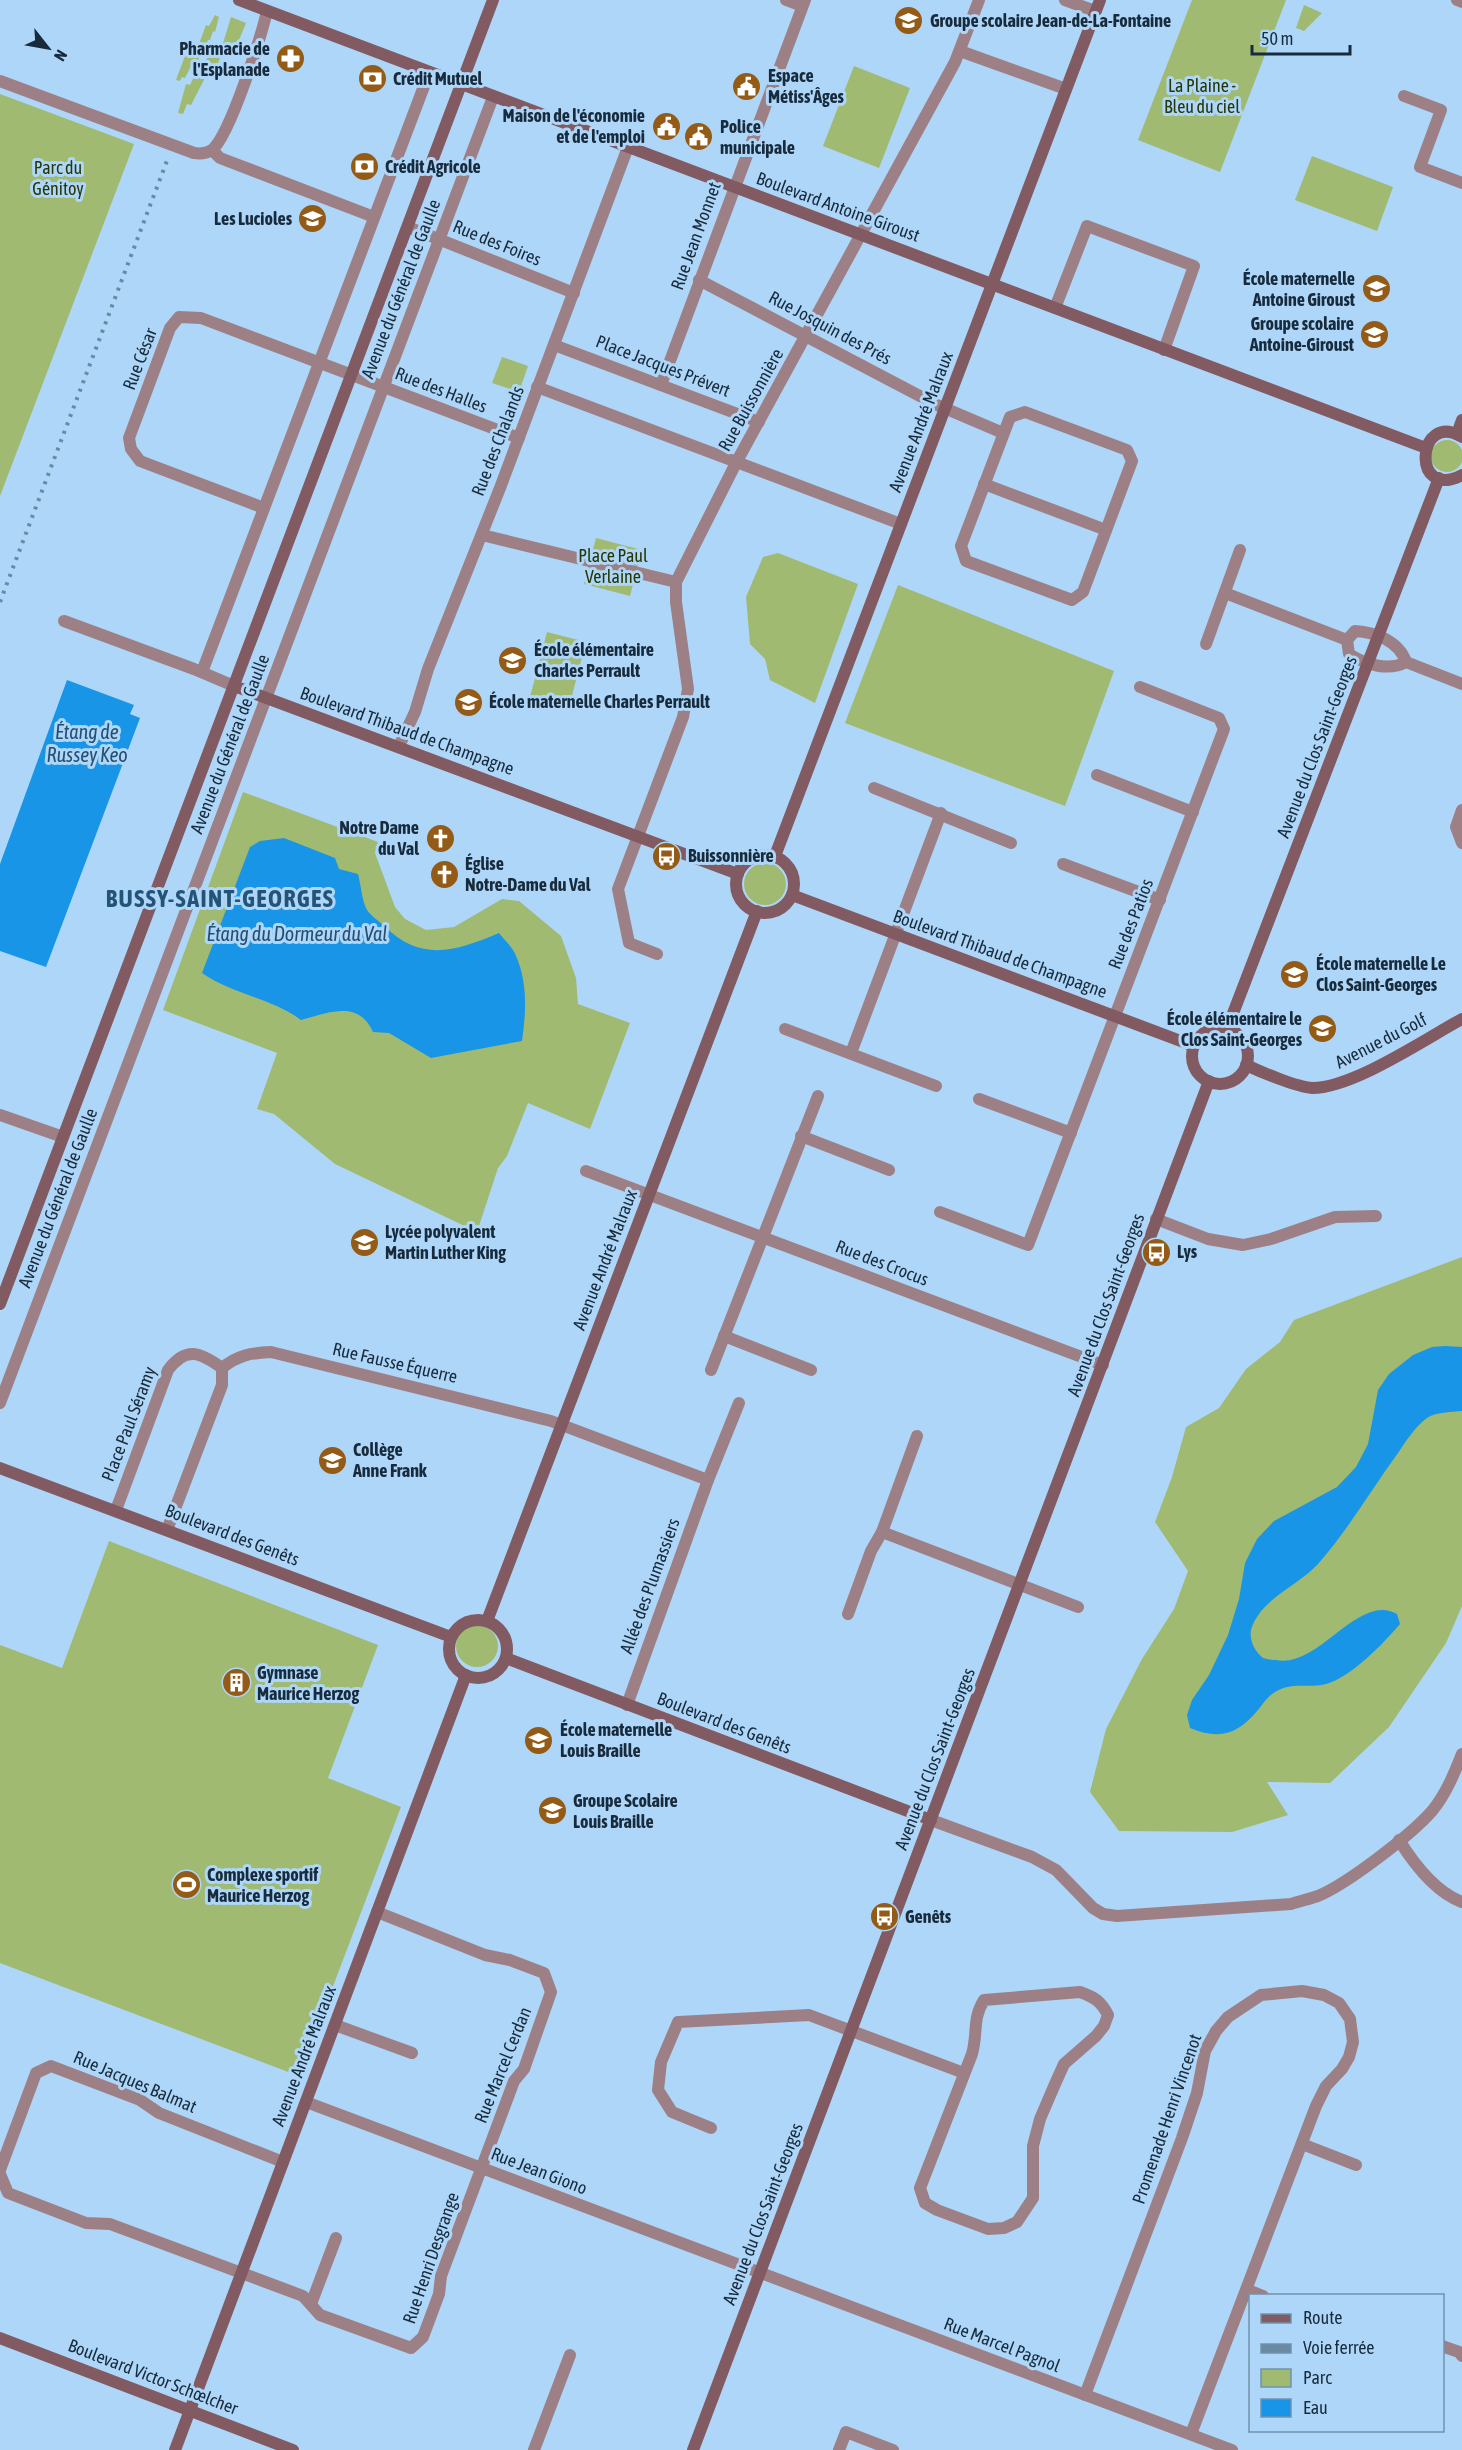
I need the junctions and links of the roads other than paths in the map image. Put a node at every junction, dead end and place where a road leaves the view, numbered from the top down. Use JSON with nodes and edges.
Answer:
{"nodes":[{"id":1,"x":239,"y":0,"type":"edge"},
{"id":2,"x":493,"y":0,"type":"edge"},
{"id":3,"x":786,"y":0,"type":"edge"},
{"id":4,"x":979,"y":0,"type":"edge"},
{"id":5,"x":1065,"y":0,"type":"edge"},
{"id":6,"x":1457,"y":0,"type":"edge"},
{"id":7,"x":1462,"y":2,"type":"edge"},
{"id":8,"x":803,"y":3,"type":"edge"},
{"id":9,"x":1097,"y":6,"type":"edge"},
{"id":10,"x":267,"y":11,"type":"junction"},
{"id":11,"x":960,"y":51,"type":"junction"},
{"id":12,"x":429,"y":73,"type":"junction"},
{"id":13,"x":0,"y":81,"type":"edge"},
{"id":14,"x":461,"y":85,"type":"junction"},
{"id":15,"x":1066,"y":88,"type":"junction"},
{"id":16,"x":1404,"y":96,"type":"dead end"},
{"id":17,"x":493,"y":97,"type":"junction"},
{"id":18,"x":628,"y":147,"type":"junction"},
{"id":19,"x":212,"y":150,"type":"junction"},
{"id":20,"x":1462,"y":183,"type":"edge"},
{"id":21,"x":734,"y":187,"type":"junction"},
{"id":22,"x":374,"y":217,"type":"junction"},
{"id":23,"x":408,"y":227,"type":"junction"},
{"id":24,"x":863,"y":234,"type":"junction"},
{"id":25,"x":440,"y":239,"type":"junction"},
{"id":26,"x":699,"y":280,"type":"junction"},
{"id":27,"x":992,"y":285,"type":"junction"},
{"id":28,"x":574,"y":292,"type":"junction"},
{"id":29,"x":1055,"y":308,"type":"junction"},
{"id":30,"x":806,"y":336,"type":"junction"},
{"id":31,"x":554,"y":345,"type":"junction"},
{"id":32,"x":1164,"y":350,"type":"junction"},
{"id":33,"x":319,"y":363,"type":"junction"},
{"id":34,"x":351,"y":376,"type":"junction"},
{"id":35,"x":661,"y":385,"type":"junction"},
{"id":36,"x":384,"y":387,"type":"junction"},
{"id":37,"x":537,"y":387,"type":"junction"},
{"id":38,"x":945,"y":409,"type":"junction"},
{"id":39,"x":1462,"y":420,"type":"edge"},
{"id":40,"x":759,"y":422,"type":"junction"},
{"id":41,"x":1003,"y":433,"type":"junction"},
{"id":42,"x":1459,"y":436,"type":"edge"},
{"id":43,"x":519,"y":438,"type":"junction"},
{"id":44,"x":1426,"y":448,"type":"junction"},
{"id":45,"x":736,"y":463,"type":"junction"},
{"id":46,"x":1462,"y":475,"type":"edge"},
{"id":47,"x":1439,"y":478,"type":"junction"},
{"id":48,"x":984,"y":484,"type":"junction"},
{"id":49,"x":264,"y":508,"type":"junction"},
{"id":50,"x":901,"y":524,"type":"junction"},
{"id":51,"x":1106,"y":530,"type":"junction"},
{"id":52,"x":482,"y":535,"type":"junction"},
{"id":53,"x":1240,"y":550,"type":"dead end"},
{"id":54,"x":675,"y":582,"type":"junction"},
{"id":55,"x":1225,"y":594,"type":"junction"},
{"id":56,"x":64,"y":621,"type":"dead end"},
{"id":57,"x":1379,"y":636,"type":"junction"},
{"id":58,"x":1347,"y":640,"type":"junction"},
{"id":59,"x":1206,"y":644,"type":"dead end"},
{"id":60,"x":1406,"y":662,"type":"junction"},
{"id":61,"x":1369,"y":663,"type":"junction"},
{"id":62,"x":202,"y":672,"type":"junction"},
{"id":63,"x":1462,"y":684,"type":"edge"},
{"id":64,"x":234,"y":686,"type":"junction"},
{"id":65,"x":1140,"y":687,"type":"dead end"},
{"id":66,"x":266,"y":699,"type":"junction"},
{"id":67,"x":399,"y":746,"type":"junction"},
{"id":68,"x":1097,"y":775,"type":"dead end"},
{"id":69,"x":874,"y":788,"type":"dead end"},
{"id":70,"x":1462,"y":810,"type":"edge"},
{"id":71,"x":1194,"y":812,"type":"junction"},
{"id":72,"x":941,"y":813,"type":"junction"},
{"id":73,"x":638,"y":837,"type":"junction"},
{"id":74,"x":1011,"y":843,"type":"dead end"},
{"id":75,"x":1462,"y":843,"type":"edge"},
{"id":76,"x":775,"y":856,"type":"junction"},
{"id":77,"x":1063,"y":864,"type":"dead end"},
{"id":78,"x":738,"y":874,"type":"junction"},
{"id":79,"x":792,"y":895,"type":"junction"},
{"id":80,"x":1160,"y":900,"type":"junction"},
{"id":81,"x":757,"y":911,"type":"junction"},
{"id":82,"x":895,"y":934,"type":"junction"},
{"id":83,"x":657,"y":954,"type":"dead end"},
{"id":84,"x":1115,"y":1016,"type":"junction"},
{"id":85,"x":1462,"y":1018,"type":"edge"},
{"id":86,"x":785,"y":1029,"type":"dead end"},
{"id":87,"x":1227,"y":1029,"type":"junction"},
{"id":88,"x":1194,"y":1046,"type":"junction"},
{"id":89,"x":851,"y":1053,"type":"junction"},
{"id":90,"x":1246,"y":1065,"type":"junction"},
{"id":91,"x":1209,"y":1081,"type":"junction"},
{"id":92,"x":936,"y":1086,"type":"dead end"},
{"id":93,"x":818,"y":1096,"type":"dead end"},
{"id":94,"x":979,"y":1099,"type":"dead end"},
{"id":95,"x":0,"y":1115,"type":"edge"},
{"id":96,"x":1071,"y":1133,"type":"junction"},
{"id":97,"x":801,"y":1136,"type":"junction"},
{"id":98,"x":63,"y":1137,"type":"junction"},
{"id":99,"x":890,"y":1170,"type":"dead end"},
{"id":100,"x":586,"y":1171,"type":"dead end"},
{"id":101,"x":649,"y":1193,"type":"junction"},
{"id":102,"x":940,"y":1212,"type":"dead end"},
{"id":103,"x":1376,"y":1216,"type":"dead end"},
{"id":104,"x":1156,"y":1219,"type":"junction"},
{"id":105,"x":761,"y":1236,"type":"junction"},
{"id":106,"x":0,"y":1304,"type":"edge"},
{"id":107,"x":724,"y":1336,"type":"junction"},
{"id":108,"x":1103,"y":1365,"type":"junction"},
{"id":109,"x":222,"y":1368,"type":"junction"},
{"id":110,"x":711,"y":1370,"type":"dead end"},
{"id":111,"x":811,"y":1370,"type":"dead end"},
{"id":112,"x":0,"y":1403,"type":"edge"},
{"id":113,"x":739,"y":1403,"type":"dead end"},
{"id":114,"x":562,"y":1424,"type":"junction"},
{"id":115,"x":917,"y":1436,"type":"dead end"},
{"id":116,"x":0,"y":1468,"type":"edge"},
{"id":117,"x":708,"y":1480,"type":"junction"},
{"id":118,"x":116,"y":1510,"type":"junction"},
{"id":119,"x":167,"y":1530,"type":"junction"},
{"id":120,"x":882,"y":1532,"type":"junction"},
{"id":121,"x":1020,"y":1585,"type":"junction"},
{"id":122,"x":1078,"y":1607,"type":"dead end"},
{"id":123,"x":848,"y":1614,"type":"dead end"},
{"id":124,"x":487,"y":1621,"type":"junction"},
{"id":125,"x":451,"y":1636,"type":"junction"},
{"id":126,"x":506,"y":1658,"type":"junction"},
{"id":127,"x":466,"y":1676,"type":"junction"},
{"id":128,"x":627,"y":1705,"type":"junction"},
{"id":129,"x":1462,"y":1754,"type":"edge"},
{"id":130,"x":931,"y":1820,"type":"junction"},
{"id":131,"x":1399,"y":1840,"type":"junction"},
{"id":132,"x":1462,"y":1902,"type":"edge"},
{"id":133,"x":377,"y":1912,"type":"junction"},
{"id":134,"x":335,"y":2025,"type":"junction"},
{"id":135,"x":852,"y":2030,"type":"junction"},
{"id":136,"x":412,"y":2053,"type":"dead end"},
{"id":137,"x":964,"y":2073,"type":"junction"},
{"id":138,"x":306,"y":2102,"type":"junction"},
{"id":139,"x":711,"y":2128,"type":"dead end"},
{"id":140,"x":1302,"y":2145,"type":"junction"},
{"id":141,"x":283,"y":2162,"type":"junction"},
{"id":142,"x":1356,"y":2165,"type":"dead end"},
{"id":143,"x":482,"y":2168,"type":"junction"},
{"id":144,"x":0,"y":2172,"type":"edge"},
{"id":145,"x":336,"y":2238,"type":"dead end"},
{"id":146,"x":760,"y":2273,"type":"junction"},
{"id":147,"x":241,"y":2274,"type":"junction"},
{"id":148,"x":1248,"y":2290,"type":"junction"},
{"id":149,"x":1260,"y":2294,"type":"edge"},
{"id":150,"x":311,"y":2304,"type":"junction"},
{"id":151,"x":0,"y":2338,"type":"edge"},
{"id":152,"x":1444,"y":2346,"type":"edge"},
{"id":153,"x":570,"y":2355,"type":"dead end"},
{"id":154,"x":1462,"y":2356,"type":"edge"},
{"id":155,"x":1085,"y":2395,"type":"junction"},
{"id":156,"x":190,"y":2411,"type":"junction"},
{"id":157,"x":1191,"y":2434,"type":"junction"},
{"id":158,"x":175,"y":2450,"type":"edge"},
{"id":159,"x":293,"y":2450,"type":"edge"},
{"id":160,"x":534,"y":2450,"type":"edge"},
{"id":161,"x":693,"y":2450,"type":"edge"},
{"id":162,"x":839,"y":2450,"type":"edge"},
{"id":163,"x":893,"y":2450,"type":"edge"},
{"id":164,"x":1232,"y":2450,"type":"edge"}],
"edges":[{"from":1,"to":10,"type":"street","name":"Boulevard Antoine Giroust"},
{"from":2,"to":14,"type":"street","name":"Avenue du Général de Gaulle"},
{"from":3,"to":8,"type":"street"},
{"from":4,"to":11,"type":"street","name":"Rue Buissonnière"},
{"from":5,"to":9,"type":"street"},
{"from":6,"to":7,"type":"street"},
{"from":8,"to":21,"type":"street","name":"Rue Jean Monnet"},
{"from":9,"to":15,"type":"street","name":"Avenue André Malraux"},
{"from":10,"to":12,"type":"street","name":"Boulevard Antoine Giroust"},
{"from":10,"to":19,"type":"street"},
{"from":11,"to":15,"type":"street"},
{"from":11,"to":24,"type":"street","name":"Rue Buissonnière"},
{"from":12,"to":14,"type":"street","name":"Boulevard Antoine Giroust"},
{"from":12,"to":22,"type":"street"},
{"from":13,"to":19,"type":"street"},
{"from":14,"to":17,"type":"street","name":"Boulevard Antoine Giroust"},
{"from":14,"to":23,"type":"street","name":"Avenue du Général de Gaulle"},
{"from":15,"to":27,"type":"street","name":"Avenue André Malraux"},
{"from":16,"to":20,"type":"street"},
{"from":17,"to":18,"type":"street","name":"Boulevard Antoine Giroust"},
{"from":17,"to":25,"type":"street","name":"Avenue du Général de Gaulle"},
{"from":18,"to":21,"type":"street","name":"Boulevard Antoine Giroust"},
{"from":18,"to":28,"type":"street","name":"Rue des Chalands"},
{"from":19,"to":22,"type":"street"},
{"from":21,"to":24,"type":"street","name":"Boulevard Antoine Giroust"},
{"from":21,"to":26,"type":"street","name":"Rue Jean Monnet"},
{"from":22,"to":33,"type":"street"},
{"from":23,"to":25,"type":"street","name":"Rue des Foires"},
{"from":23,"to":34,"type":"street","name":"Avenue du Général de Gaulle"},
{"from":24,"to":27,"type":"street","name":"Boulevard Antoine Giroust"},
{"from":24,"to":30,"type":"street","name":"Rue Buissonnière"},
{"from":25,"to":28,"type":"street","name":"Rue des Foires"},
{"from":25,"to":36,"type":"street","name":"Avenue du Général de Gaulle"},
{"from":26,"to":30,"type":"street","name":"Rue Josquin des Prés"},
{"from":26,"to":35,"type":"street","name":"Rue Jean Monnet"},
{"from":27,"to":29,"type":"street","name":"Boulevard Antoine Giroust"},
{"from":27,"to":38,"type":"street","name":"Avenue André Malraux"},
{"from":28,"to":31,"type":"street","name":"Rue des Chalands"},
{"from":29,"to":32,"type":"street","name":"Boulevard Antoine Giroust"},
{"from":29,"to":32,"type":"street"},
{"from":30,"to":38,"type":"street","name":"Rue Josquin des Prés"},
{"from":30,"to":40,"type":"street","name":"Rue Buissonnière"},
{"from":31,"to":35,"type":"street","name":"Place Jacques Prévert"},
{"from":31,"to":37,"type":"street","name":"Rue des Chalands"},
{"from":32,"to":44,"type":"street","name":"Boulevard Antoine Giroust"},
{"from":33,"to":34,"type":"street","name":"Rue César"},
{"from":33,"to":49,"type":"street"},
{"from":33,"to":49,"type":"street","name":"Rue César"},
{"from":34,"to":36,"type":"street","name":"Rue des Halles"},
{"from":34,"to":64,"type":"street","name":"Avenue du Général de Gaulle"},
{"from":35,"to":40,"type":"street","name":"Place Jacques Prévert"},
{"from":36,"to":43,"type":"street","name":"Rue des Halles"},
{"from":36,"to":66,"type":"street","name":"Avenue du Général de Gaulle"},
{"from":37,"to":43,"type":"street","name":"Rue des Chalands"},
{"from":37,"to":45,"type":"street"},
{"from":38,"to":41,"type":"street","name":"Rue Josquin des Prés"},
{"from":38,"to":50,"type":"street","name":"Avenue André Malraux"},
{"from":39,"to":42,"type":"street"},
{"from":40,"to":45,"type":"street","name":"Rue Buissonnière"},
{"from":41,"to":48,"type":"street"},
{"from":41,"to":51,"type":"street"},
{"from":42,"to":44,"type":"street"},
{"from":43,"to":52,"type":"street","name":"Rue des Chalands"},
{"from":44,"to":47,"type":"street"},
{"from":45,"to":50,"type":"street"},
{"from":45,"to":54,"type":"street","name":"Rue Buissonnière"},
{"from":46,"to":47,"type":"street"},
{"from":47,"to":57,"type":"street","name":"Avenue du Clos Saint-Georges"},
{"from":48,"to":51,"type":"street"},
{"from":48,"to":51,"type":"street"},
{"from":49,"to":62,"type":"street"},
{"from":50,"to":76,"type":"street","name":"Avenue André Malraux"},
{"from":52,"to":54,"type":"street"},
{"from":52,"to":67,"type":"street","name":"Rue des Chalands"},
{"from":53,"to":55,"type":"street"},
{"from":54,"to":73,"type":"street"},
{"from":55,"to":58,"type":"street"},
{"from":55,"to":59,"type":"street"},
{"from":56,"to":62,"type":"street","name":"Boulevard Thibaud de Champagne"},
{"from":57,"to":58,"type":"street"},
{"from":57,"to":60,"type":"street"},
{"from":57,"to":61,"type":"street","name":"Avenue du Clos Saint-Georges"},
{"from":58,"to":61,"type":"street"},
{"from":60,"to":61,"type":"street"},
{"from":60,"to":63,"type":"street"},
{"from":61,"to":87,"type":"street","name":"Avenue du Clos Saint-Georges"},
{"from":62,"to":64,"type":"street","name":"Boulevard Thibaud de Champagne"},
{"from":64,"to":66,"type":"street","name":"Boulevard Thibaud de Champagne"},
{"from":64,"to":98,"type":"street","name":"Avenue du Général de Gaulle"},
{"from":65,"to":71,"type":"street","name":"Rue des Patios"},
{"from":66,"to":67,"type":"street","name":"Boulevard Thibaud de Champagne"},
{"from":66,"to":112,"type":"street","name":"Avenue du Général de Gaulle"},
{"from":67,"to":73,"type":"street","name":"Boulevard Thibaud de Champagne"},
{"from":68,"to":71,"type":"street"},
{"from":69,"to":72,"type":"street"},
{"from":70,"to":75,"type":"street"},
{"from":71,"to":80,"type":"street","name":"Rue des Patios"},
{"from":72,"to":74,"type":"street"},
{"from":72,"to":82,"type":"street"},
{"from":73,"to":78,"type":"street","name":"Boulevard Thibaud de Champagne"},
{"from":73,"to":83,"type":"street"},
{"from":76,"to":78,"type":"street"},
{"from":76,"to":79,"type":"street"},
{"from":77,"to":80,"type":"street"},
{"from":78,"to":81,"type":"street"},
{"from":79,"to":81,"type":"street"},
{"from":79,"to":82,"type":"street","name":"Boulevard Thibaud de Champagne"},
{"from":80,"to":84,"type":"street","name":"Rue des Patios"},
{"from":81,"to":101,"type":"street","name":"Avenue André Malraux"},
{"from":82,"to":84,"type":"street","name":"Boulevard Thibaud de Champagne"},
{"from":82,"to":89,"type":"street"},
{"from":84,"to":88,"type":"street","name":"Boulevard Thibaud de Champagne"},
{"from":84,"to":96,"type":"street","name":"Rue des Patios"},
{"from":85,"to":90,"type":"street","name":"Avenue du Golf"},
{"from":86,"to":89,"type":"street"},
{"from":87,"to":88,"type":"street"},
{"from":87,"to":90,"type":"street"},
{"from":88,"to":91,"type":"street"},
{"from":89,"to":92,"type":"street"},
{"from":90,"to":91,"type":"street"},
{"from":91,"to":104,"type":"street","name":"Avenue du Clos Saint-Georges"},
{"from":93,"to":97,"type":"street"},
{"from":94,"to":96,"type":"street"},
{"from":95,"to":98,"type":"street"},
{"from":96,"to":102,"type":"street","name":"Rue des Patios"},
{"from":97,"to":99,"type":"street"},
{"from":97,"to":105,"type":"street"},
{"from":98,"to":106,"type":"street","name":"Avenue du Général de Gaulle"},
{"from":100,"to":101,"type":"street","name":"Rue des Crocus"},
{"from":101,"to":105,"type":"street","name":"Rue des Crocus"},
{"from":101,"to":114,"type":"street","name":"Avenue André Malraux"},
{"from":103,"to":104,"type":"street"},
{"from":104,"to":108,"type":"street","name":"Avenue du Clos Saint-Georges"},
{"from":105,"to":107,"type":"street"},
{"from":105,"to":108,"type":"street","name":"Rue des Crocus"},
{"from":107,"to":110,"type":"street"},
{"from":107,"to":111,"type":"street"},
{"from":108,"to":121,"type":"street","name":"Avenue du Clos Saint-Georges"},
{"from":109,"to":114,"type":"street","name":"Rue Fausse Équerre"},
{"from":109,"to":118,"type":"street","name":"Place Paul Séramy"},
{"from":109,"to":119,"type":"street"},
{"from":113,"to":117,"type":"street","name":"Allée des Plumassiers"},
{"from":114,"to":117,"type":"street"},
{"from":114,"to":124,"type":"street","name":"Avenue André Malraux"},
{"from":115,"to":120,"type":"street"},
{"from":116,"to":118,"type":"street","name":"Boulevard des Genêts"},
{"from":117,"to":128,"type":"street","name":"Allée des Plumassiers"},
{"from":118,"to":119,"type":"street","name":"Boulevard des Genêts"},
{"from":119,"to":125,"type":"street","name":"Boulevard des Genêts"},
{"from":120,"to":121,"type":"street"},
{"from":120,"to":123,"type":"street"},
{"from":121,"to":122,"type":"street"},
{"from":121,"to":130,"type":"street","name":"Avenue du Clos Saint-Georges"},
{"from":124,"to":125,"type":"street"},
{"from":124,"to":126,"type":"street"},
{"from":125,"to":127,"type":"street"},
{"from":126,"to":127,"type":"street"},
{"from":126,"to":128,"type":"street","name":"Boulevard des Genêts"},
{"from":127,"to":133,"type":"street","name":"Avenue André Malraux"},
{"from":128,"to":130,"type":"street","name":"Boulevard des Genêts"},
{"from":129,"to":131,"type":"street"},
{"from":130,"to":131,"type":"street"},
{"from":130,"to":135,"type":"street","name":"Avenue du Clos Saint-Georges"},
{"from":131,"to":132,"type":"street"},
{"from":133,"to":134,"type":"street","name":"Avenue André Malraux"},
{"from":133,"to":143,"type":"street","name":"Rue Marcel Cerdan"},
{"from":134,"to":136,"type":"street"},
{"from":134,"to":138,"type":"street","name":"Avenue André Malraux"},
{"from":135,"to":137,"type":"street"},
{"from":135,"to":139,"type":"street"},
{"from":135,"to":146,"type":"street","name":"Avenue du Clos Saint-Georges"},
{"from":137,"to":137,"type":"street"},
{"from":138,"to":141,"type":"street","name":"Avenue André Malraux"},
{"from":138,"to":143,"type":"street","name":"Rue Jean Giono"},
{"from":140,"to":142,"type":"street"},
{"from":140,"to":148,"type":"street","name":"Promenade Henri Vincenot"},
{"from":140,"to":155,"type":"street","name":"Promenade Henri Vincenot"},
{"from":141,"to":144,"type":"street","name":"Rue Jacques Balmat"},
{"from":141,"to":147,"type":"street","name":"Avenue André Malraux"},
{"from":143,"to":146,"type":"street","name":"Rue Jean Giono"},
{"from":143,"to":150,"type":"street","name":"Rue Henri Desgrange"},
{"from":144,"to":147,"type":"street","name":"Rue Jacques Balmat"},
{"from":145,"to":150,"type":"street"},
{"from":146,"to":155,"type":"street","name":"Rue Marcel Pagnol"},
{"from":146,"to":161,"type":"street","name":"Avenue du Clos Saint-Georges"},
{"from":147,"to":150,"type":"street","name":"Rue Henri Desgrange"},
{"from":147,"to":156,"type":"street","name":"Avenue André Malraux"},
{"from":148,"to":149,"type":"street"},
{"from":148,"to":157,"type":"street","name":"Promenade Henri Vincenot"},
{"from":151,"to":156,"type":"street","name":"Boulevard Victor Schœlcher"},
{"from":152,"to":154,"type":"street"},
{"from":153,"to":160,"type":"street"},
{"from":155,"to":157,"type":"street","name":"Rue Marcel Pagnol"},
{"from":156,"to":158,"type":"street","name":"Avenue André Malraux"},
{"from":156,"to":159,"type":"street","name":"Boulevard Victor Schœlcher"},
{"from":157,"to":164,"type":"street","name":"Rue Marcel Pagnol"},
{"from":162,"to":163,"type":"street"}]}
